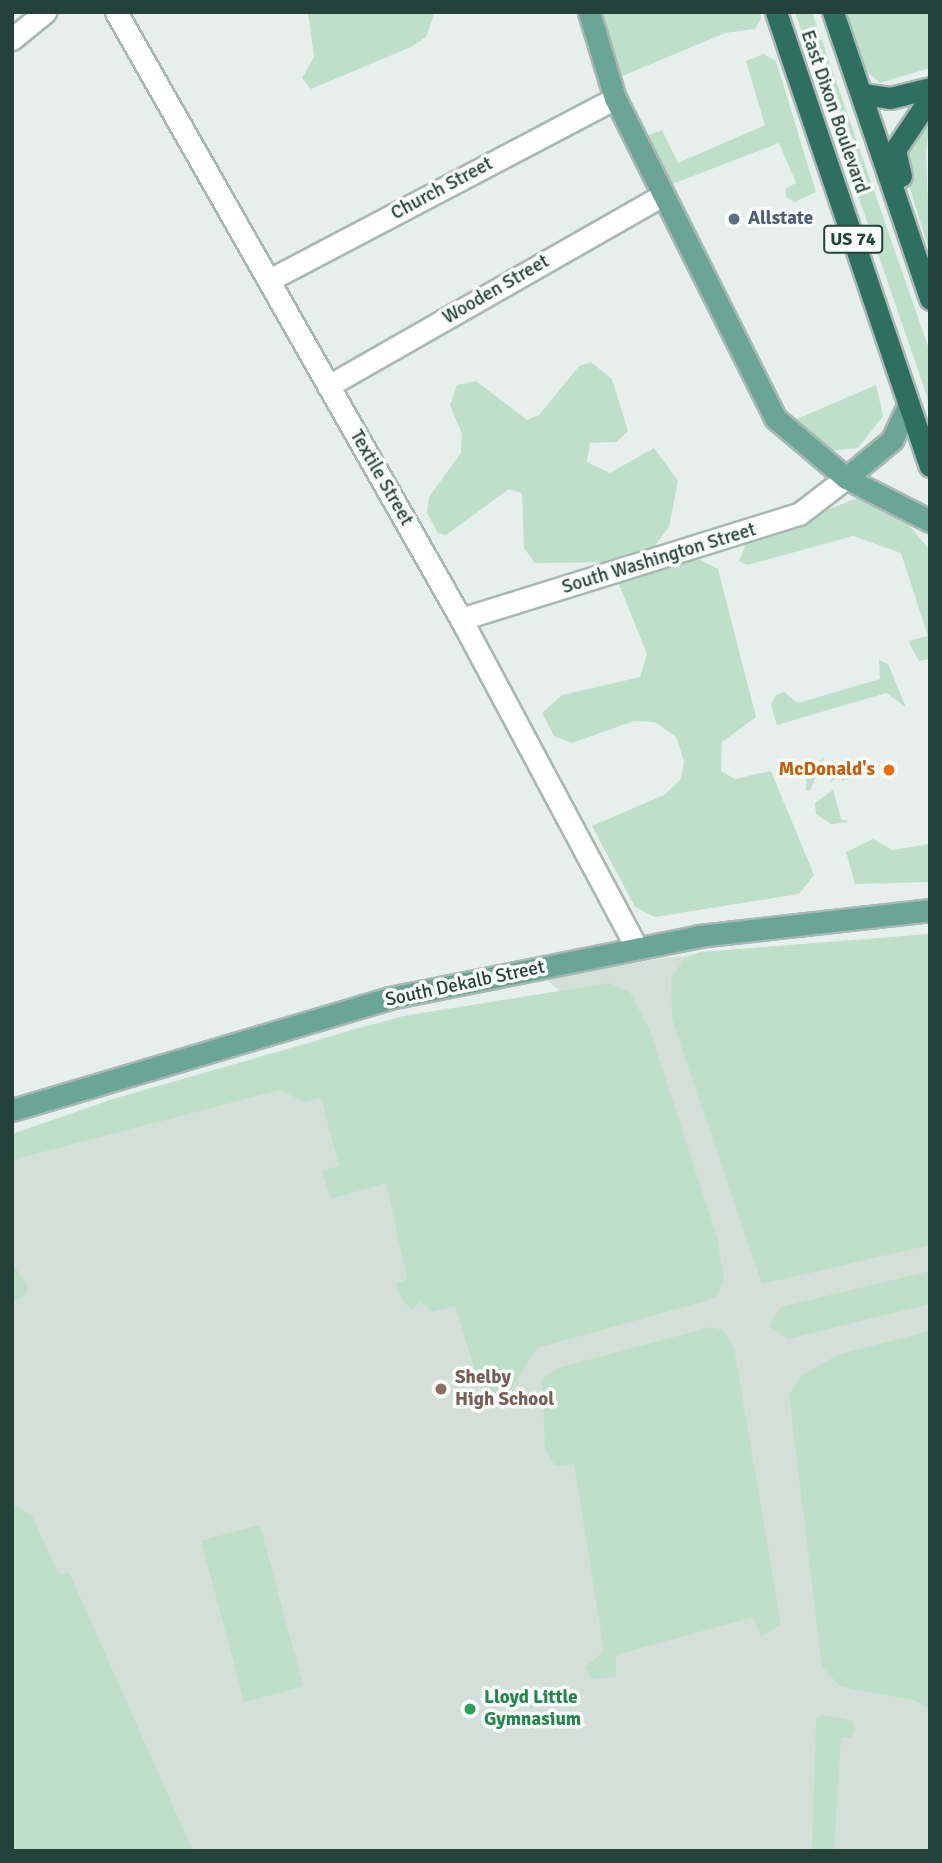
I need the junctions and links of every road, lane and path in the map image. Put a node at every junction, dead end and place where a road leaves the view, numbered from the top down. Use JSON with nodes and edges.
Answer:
{"nodes":[{"id":1,"x":45,"y":12,"type":"edge"},
{"id":2,"x":116,"y":12,"type":"edge"},
{"id":3,"x":589,"y":12,"type":"edge"},
{"id":4,"x":776,"y":12,"type":"edge"},
{"id":5,"x":833,"y":12,"type":"edge"},
{"id":6,"x":12,"y":39,"type":"edge"},
{"id":7,"x":930,"y":88,"type":"edge"},
{"id":8,"x":862,"y":94,"type":"junction"},
{"id":9,"x":615,"y":98,"type":"junction"},
{"id":10,"x":930,"y":99,"type":"edge"},
{"id":11,"x":663,"y":195,"type":"junction"},
{"id":12,"x":897,"y":197,"type":"junction"},
{"id":13,"x":269,"y":280,"type":"junction"},
{"id":14,"x":930,"y":299,"type":"edge"},
{"id":15,"x":328,"y":386,"type":"junction"},
{"id":16,"x":908,"y":405,"type":"junction"},
{"id":17,"x":930,"y":466,"type":"edge"},
{"id":18,"x":846,"y":478,"type":"junction"},
{"id":19,"x":930,"y":521,"type":"edge"},
{"id":20,"x":461,"y":619,"type":"junction"},
{"id":21,"x":930,"y":910,"type":"edge"},
{"id":22,"x":636,"y":948,"type":"junction"},
{"id":23,"x":12,"y":1110,"type":"edge"}],
"edges":[{"from":1,"to":6,"type":"street"},
{"from":2,"to":13,"type":"street","name":"Textile Street"},
{"from":3,"to":9,"type":"main road"},
{"from":4,"to":16,"type":"highway","name":"East Dixon Boulevard","number":"US 74"},
{"from":5,"to":8,"type":"highway","name":"East Dixon Boulevard","number":"US 74"},
{"from":7,"to":8,"type":"highway"},
{"from":8,"to":12,"type":"highway","name":"East Dixon Boulevard","number":"US 74"},
{"from":9,"to":11,"type":"main road"},
{"from":9,"to":13,"type":"street","name":"Church Street"},
{"from":10,"to":12,"type":"highway"},
{"from":11,"to":15,"type":"street","name":"Wooden Street"},
{"from":11,"to":18,"type":"main road"},
{"from":12,"to":14,"type":"highway","name":"East Dixon Boulevard","number":"US 74"},
{"from":13,"to":15,"type":"street","name":"Textile Street"},
{"from":15,"to":20,"type":"street","name":"Textile Street"},
{"from":16,"to":17,"type":"highway","name":"East Dixon Boulevard","number":"US 74"},
{"from":16,"to":18,"type":"main road"},
{"from":18,"to":19,"type":"main road"},
{"from":18,"to":20,"type":"street","name":"South Washington Street"},
{"from":20,"to":22,"type":"street","name":"Textile Street"},
{"from":21,"to":22,"type":"main road","name":"South Dekalb Street"},
{"from":22,"to":23,"type":"main road","name":"South Dekalb Street"}]}
